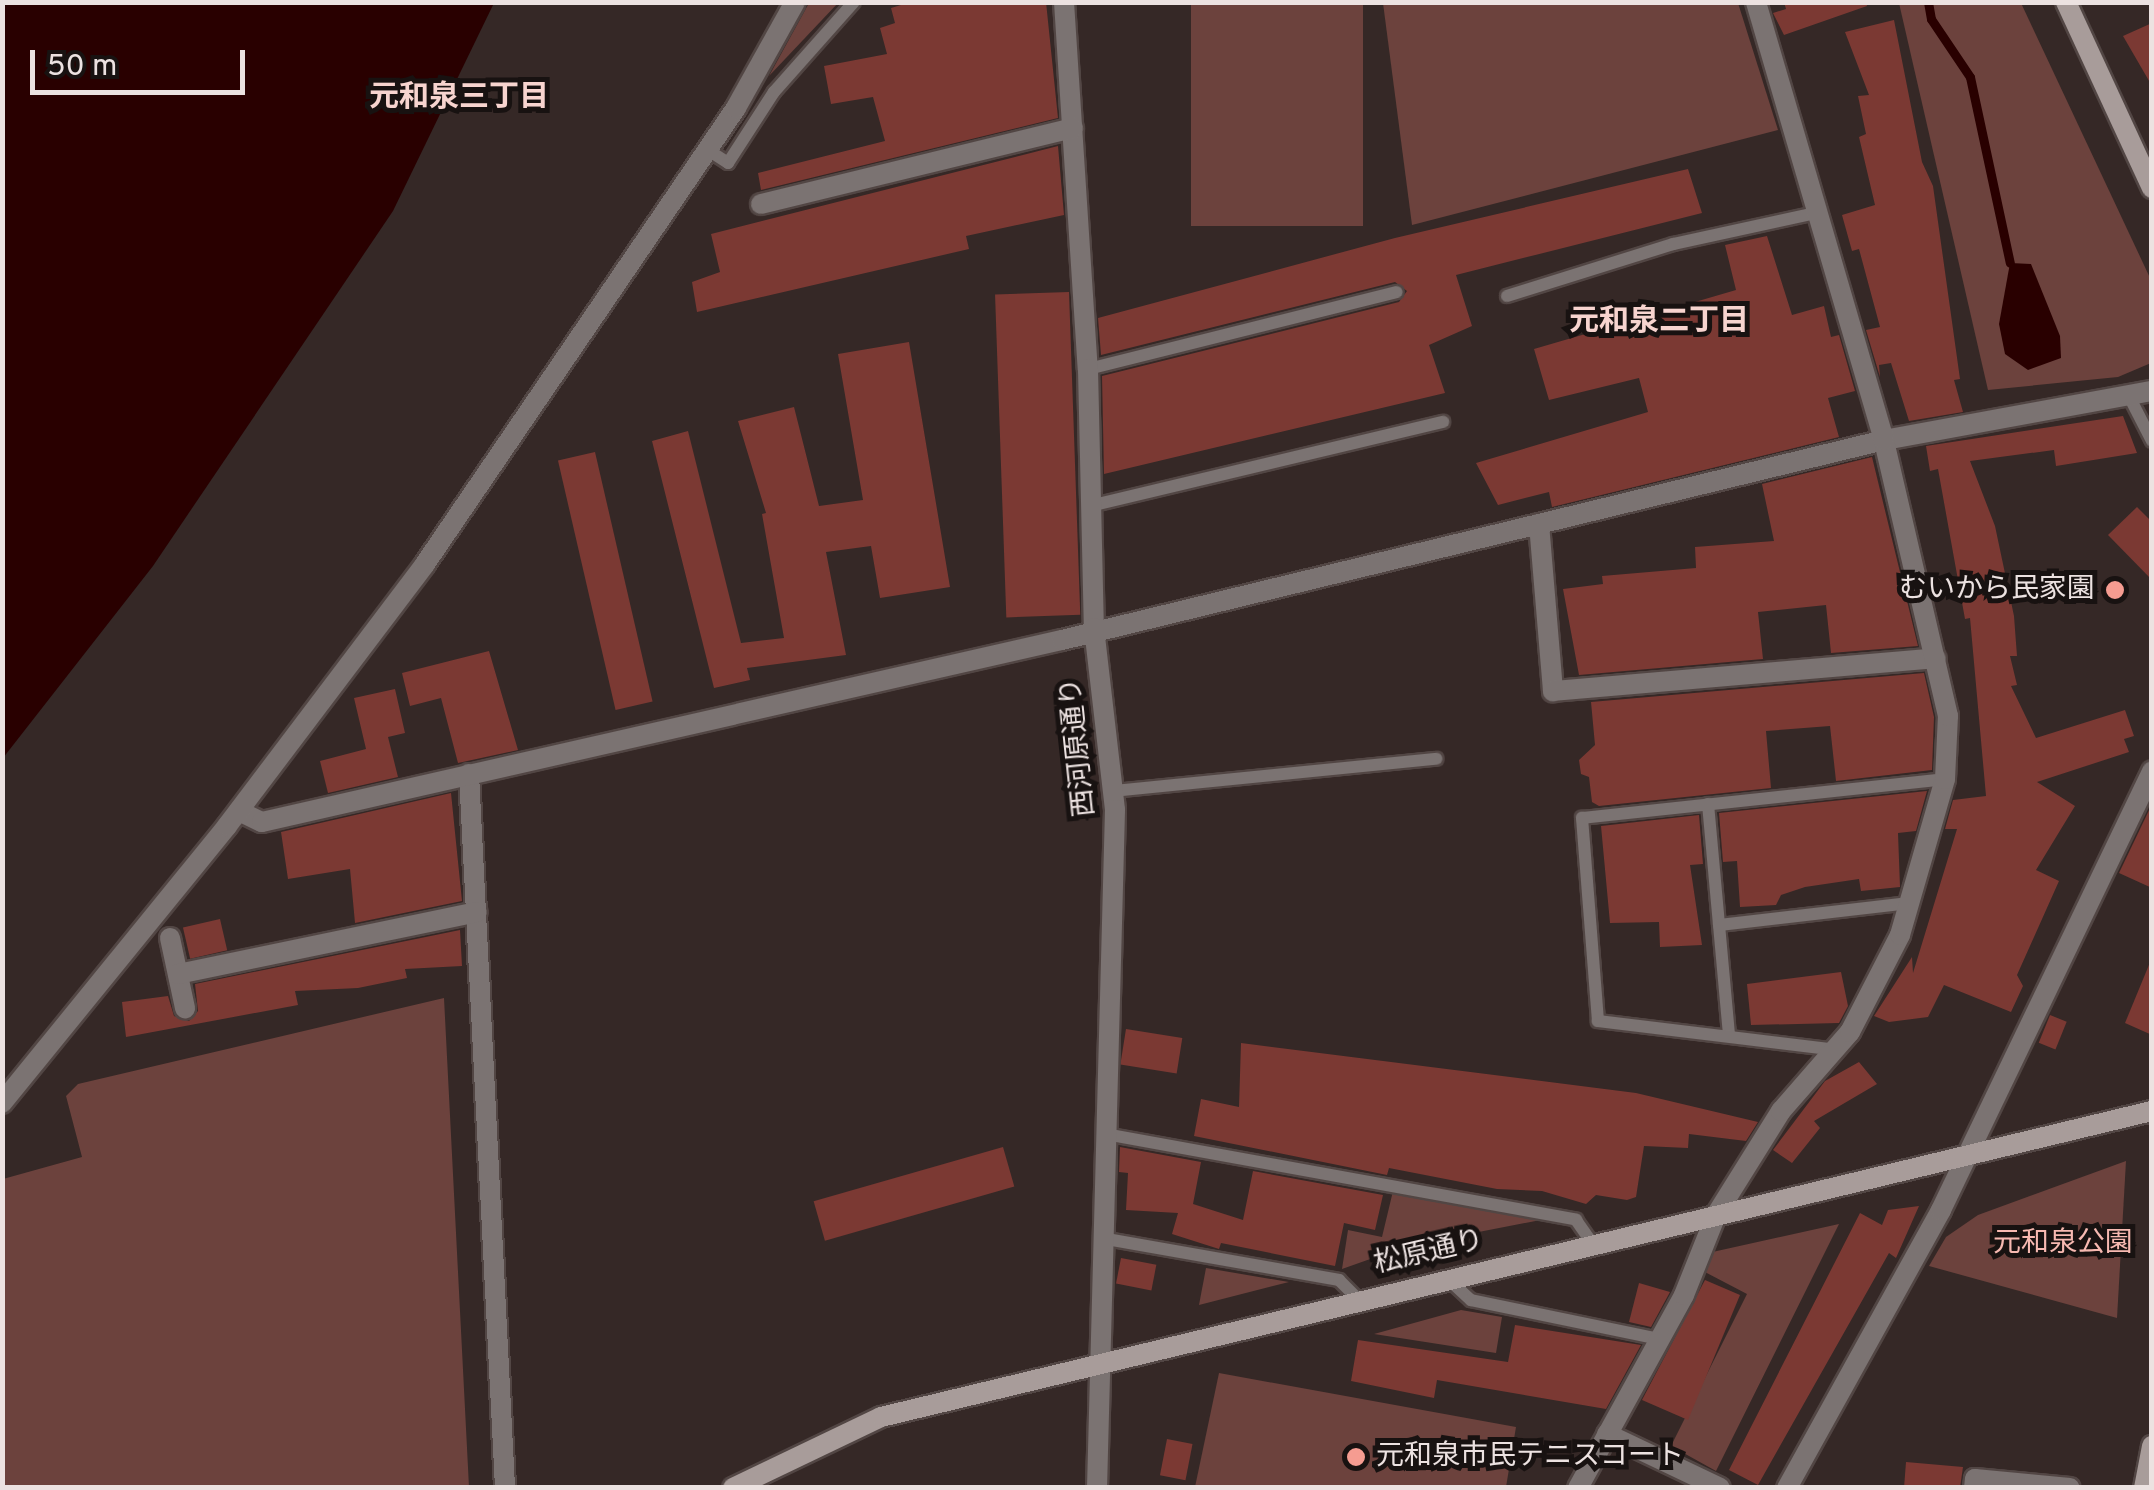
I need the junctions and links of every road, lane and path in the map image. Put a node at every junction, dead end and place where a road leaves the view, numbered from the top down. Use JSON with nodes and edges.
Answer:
{"nodes":[{"id":1,"x":795,"y":2,"type":"edge"},
{"id":2,"x":854,"y":2,"type":"edge"},
{"id":3,"x":1064,"y":2,"type":"edge"},
{"id":4,"x":1756,"y":2,"type":"edge"},
{"id":5,"x":2066,"y":2,"type":"edge"},
{"id":6,"x":1074,"y":128,"type":"junction"},
{"id":7,"x":708,"y":150,"type":"junction"},
{"id":8,"x":2152,"y":188,"type":"edge"},
{"id":9,"x":761,"y":204,"type":"dead end"},
{"id":10,"x":1820,"y":212,"type":"junction"},
{"id":11,"x":1397,"y":292,"type":"dead end"},
{"id":12,"x":1507,"y":296,"type":"dead end"},
{"id":13,"x":1088,"y":369,"type":"junction"},
{"id":14,"x":2152,"y":392,"type":"edge"},
{"id":15,"x":2130,"y":398,"type":"junction"},
{"id":16,"x":1443,"y":422,"type":"dead end"},
{"id":17,"x":1884,"y":440,"type":"junction"},
{"id":18,"x":2152,"y":441,"type":"edge"},
{"id":19,"x":1094,"y":504,"type":"junction"},
{"id":20,"x":1539,"y":524,"type":"junction"},
{"id":21,"x":1094,"y":628,"type":"junction"},
{"id":22,"x":1936,"y":658,"type":"junction"},
{"id":23,"x":1436,"y":759,"type":"dead end"},
{"id":24,"x":2151,"y":773,"type":"edge"},
{"id":25,"x":470,"y":774,"type":"junction"},
{"id":26,"x":1945,"y":779,"type":"junction"},
{"id":27,"x":1113,"y":791,"type":"junction"},
{"id":28,"x":1708,"y":804,"type":"junction"},
{"id":29,"x":239,"y":811,"type":"junction"},
{"id":30,"x":1910,"y":904,"type":"junction"},
{"id":31,"x":477,"y":912,"type":"junction"},
{"id":32,"x":1718,"y":924,"type":"junction"},
{"id":33,"x":170,"y":938,"type":"dead end"},
{"id":34,"x":178,"y":974,"type":"junction"},
{"id":35,"x":185,"y":1008,"type":"dead end"},
{"id":36,"x":1729,"y":1033,"type":"junction"},
{"id":37,"x":1828,"y":1049,"type":"junction"},
{"id":38,"x":2,"y":1103,"type":"edge"},
{"id":39,"x":2152,"y":1111,"type":"edge"},
{"id":40,"x":1105,"y":1134,"type":"junction"},
{"id":41,"x":1963,"y":1156,"type":"junction"},
{"id":42,"x":1716,"y":1215,"type":"junction"},
{"id":43,"x":1100,"y":1238,"type":"junction"},
{"id":44,"x":1592,"y":1242,"type":"junction"},
{"id":45,"x":1446,"y":1277,"type":"junction"},
{"id":46,"x":1357,"y":1298,"type":"junction"},
{"id":47,"x":1660,"y":1339,"type":"junction"},
{"id":48,"x":1098,"y":1365,"type":"junction"},
{"id":49,"x":1607,"y":1434,"type":"junction"},
{"id":50,"x":2152,"y":1446,"type":"edge"},
{"id":51,"x":505,"y":1488,"type":"edge"},
{"id":52,"x":733,"y":1488,"type":"edge"},
{"id":53,"x":1097,"y":1488,"type":"edge"},
{"id":54,"x":1578,"y":1488,"type":"edge"},
{"id":55,"x":1720,"y":1488,"type":"edge"},
{"id":56,"x":1787,"y":1488,"type":"edge"},
{"id":57,"x":1974,"y":1488,"type":"edge"},
{"id":58,"x":2070,"y":1488,"type":"edge"},
{"id":59,"x":2144,"y":1488,"type":"edge"}],
"edges":[{"from":1,"to":7,"type":"street"},
{"from":2,"to":7,"type":"lane"},
{"from":3,"to":6,"type":"street","name":"西河原通り"},
{"from":4,"to":10,"type":"street"},
{"from":5,"to":8,"type":"main road"},
{"from":6,"to":9,"type":"street"},
{"from":6,"to":13,"type":"street","name":"西河原通り"},
{"from":7,"to":29,"type":"street"},
{"from":10,"to":12,"type":"lane"},
{"from":10,"to":17,"type":"street"},
{"from":11,"to":13,"type":"lane"},
{"from":13,"to":19,"type":"street","name":"西河原通り"},
{"from":14,"to":15,"type":"street"},
{"from":15,"to":17,"type":"street"},
{"from":15,"to":18,"type":"lane"},
{"from":16,"to":19,"type":"lane"},
{"from":17,"to":20,"type":"street"},
{"from":17,"to":22,"type":"street"},
{"from":19,"to":21,"type":"street","name":"西河原通り"},
{"from":20,"to":21,"type":"street"},
{"from":20,"to":22,"type":"street"},
{"from":21,"to":25,"type":"street"},
{"from":21,"to":27,"type":"street","name":"西河原通り"},
{"from":22,"to":26,"type":"street"},
{"from":23,"to":27,"type":"lane"},
{"from":24,"to":41,"type":"street"},
{"from":25,"to":29,"type":"street"},
{"from":25,"to":31,"type":"street"},
{"from":26,"to":28,"type":"lane"},
{"from":26,"to":30,"type":"street"},
{"from":27,"to":40,"type":"street","name":"西河原通り"},
{"from":28,"to":32,"type":"lane"},
{"from":28,"to":36,"type":"lane"},
{"from":29,"to":38,"type":"street"},
{"from":30,"to":32,"type":"lane"},
{"from":30,"to":37,"type":"street"},
{"from":31,"to":34,"type":"street"},
{"from":31,"to":51,"type":"street"},
{"from":32,"to":36,"type":"lane"},
{"from":33,"to":34,"type":"street"},
{"from":34,"to":35,"type":"street"},
{"from":36,"to":37,"type":"lane"},
{"from":37,"to":42,"type":"street"},
{"from":39,"to":41,"type":"main road","name":"松原通り"},
{"from":40,"to":43,"type":"street","name":"西河原通り"},
{"from":40,"to":44,"type":"lane"},
{"from":41,"to":42,"type":"main road","name":"松原通り"},
{"from":41,"to":56,"type":"street"},
{"from":42,"to":44,"type":"main road","name":"松原通り"},
{"from":42,"to":47,"type":"street"},
{"from":43,"to":46,"type":"lane"},
{"from":43,"to":48,"type":"street","name":"西河原通り"},
{"from":44,"to":45,"type":"main road","name":"松原通り"},
{"from":45,"to":46,"type":"main road","name":"松原通り"},
{"from":45,"to":47,"type":"lane"},
{"from":46,"to":48,"type":"main road","name":"松原通り"},
{"from":47,"to":49,"type":"street"},
{"from":48,"to":52,"type":"main road","name":"松原通り"},
{"from":48,"to":53,"type":"street","name":"西河原通り"},
{"from":49,"to":54,"type":"street"},
{"from":49,"to":55,"type":"street"},
{"from":50,"to":59,"type":"main road"},
{"from":57,"to":58,"type":"street"}]}
